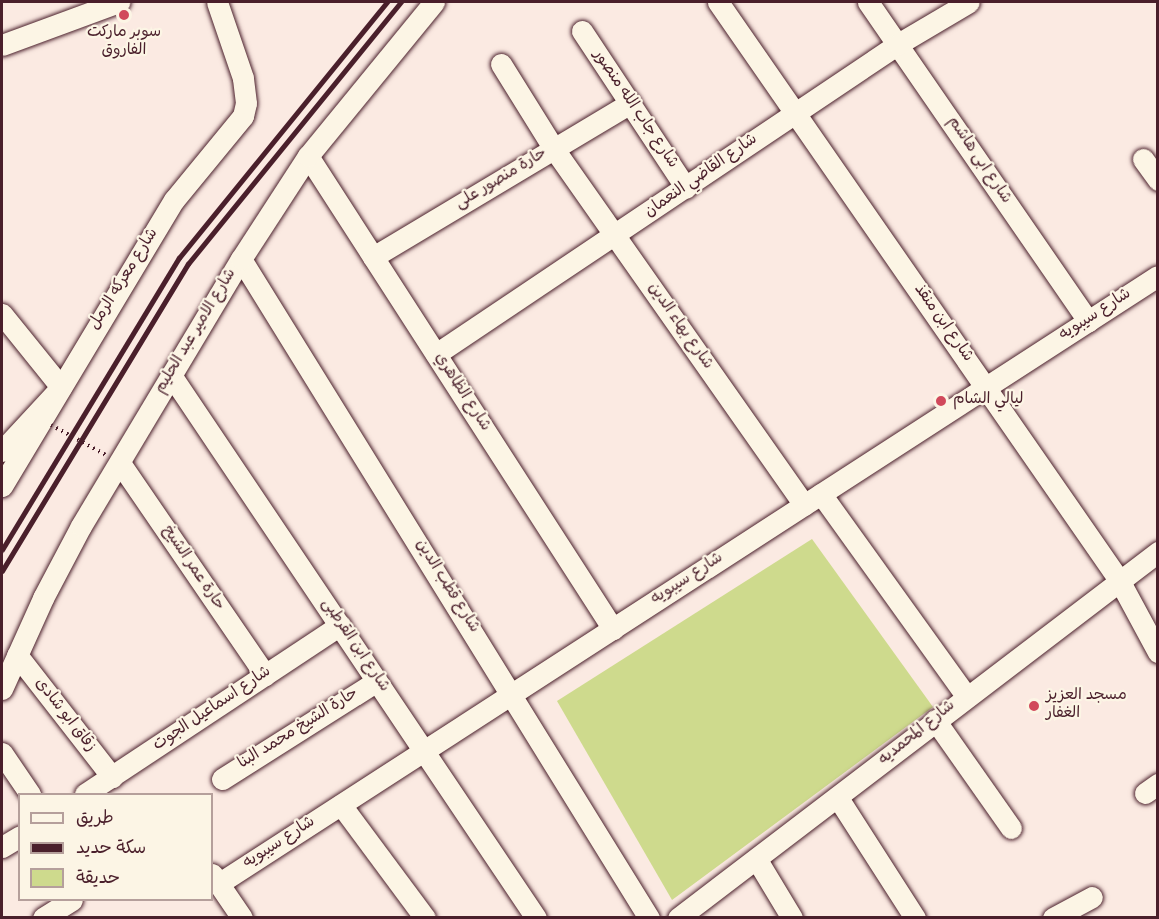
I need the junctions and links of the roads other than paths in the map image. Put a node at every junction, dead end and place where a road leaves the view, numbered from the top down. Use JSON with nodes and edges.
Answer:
{"nodes":[{"id":1,"x":119,"y":2,"type":"edge"},
{"id":2,"x":217,"y":2,"type":"edge"},
{"id":3,"x":434,"y":2,"type":"edge"},
{"id":4,"x":718,"y":2,"type":"edge"},
{"id":5,"x":868,"y":2,"type":"edge"},
{"id":6,"x":969,"y":2,"type":"edge"},
{"id":7,"x":582,"y":31,"type":"dead end"},
{"id":8,"x":898,"y":44,"type":"junction"},
{"id":9,"x":2,"y":45,"type":"edge"},
{"id":10,"x":501,"y":64,"type":"dead end"},
{"id":11,"x":630,"y":103,"type":"junction"},
{"id":12,"x":796,"y":113,"type":"junction"},
{"id":13,"x":554,"y":149,"type":"junction"},
{"id":14,"x":308,"y":156,"type":"junction"},
{"id":15,"x":1143,"y":159,"type":"dead end"},
{"id":16,"x":1158,"y":180,"type":"edge"},
{"id":17,"x":686,"y":188,"type":"junction"},
{"id":18,"x":616,"y":237,"type":"junction"},
{"id":19,"x":373,"y":257,"type":"junction"},
{"id":20,"x":241,"y":259,"type":"junction"},
{"id":21,"x":1158,"y":276,"type":"edge"},
{"id":22,"x":2,"y":314,"type":"edge"},
{"id":23,"x":1088,"y":321,"type":"junction"},
{"id":24,"x":436,"y":354,"type":"junction"},
{"id":25,"x":171,"y":375,"type":"junction"},
{"id":26,"x":62,"y":387,"type":"junction"},
{"id":27,"x":985,"y":388,"type":"junction"},
{"id":28,"x":2,"y":451,"type":"edge"},
{"id":29,"x":113,"y":459,"type":"junction"},
{"id":30,"x":2,"y":486,"type":"edge"},
{"id":31,"x":813,"y":499,"type":"junction"},
{"id":32,"x":1158,"y":552,"type":"edge"},
{"id":33,"x":1119,"y":580,"type":"junction"},
{"id":34,"x":340,"y":625,"type":"junction"},
{"id":35,"x":613,"y":629,"type":"junction"},
{"id":36,"x":1158,"y":652,"type":"edge"},
{"id":37,"x":17,"y":655,"type":"junction"},
{"id":38,"x":265,"y":675,"type":"junction"},
{"id":39,"x":377,"y":681,"type":"junction"},
{"id":40,"x":2,"y":689,"type":"edge"},
{"id":41,"x":513,"y":694,"type":"junction"},
{"id":42,"x":966,"y":696,"type":"junction"},
{"id":43,"x":935,"y":720,"type":"junction"},
{"id":44,"x":424,"y":751,"type":"junction"},
{"id":45,"x":2,"y":753,"type":"edge"},
{"id":46,"x":112,"y":777,"type":"junction"},
{"id":47,"x":222,"y":779,"type":"dead end"},
{"id":48,"x":29,"y":793,"type":"edge"},
{"id":49,"x":88,"y":793,"type":"edge"},
{"id":50,"x":838,"y":798,"type":"junction"},
{"id":51,"x":341,"y":805,"type":"junction"},
{"id":52,"x":1011,"y":828,"type":"dead end"},
{"id":53,"x":18,"y":837,"type":"edge"},
{"id":54,"x":2,"y":847,"type":"edge"},
{"id":55,"x":757,"y":860,"type":"junction"},
{"id":56,"x":215,"y":879,"type":"edge"},
{"id":57,"x":1092,"y":897,"type":"dead end"},
{"id":58,"x":70,"y":901,"type":"edge"},
{"id":59,"x":238,"y":916,"type":"edge"},
{"id":60,"x":679,"y":917,"type":"edge"},
{"id":61,"x":43,"y":918,"type":"edge"},
{"id":62,"x":424,"y":918,"type":"edge"},
{"id":63,"x":536,"y":918,"type":"edge"},
{"id":64,"x":648,"y":918,"type":"edge"},
{"id":65,"x":792,"y":918,"type":"edge"},
{"id":66,"x":915,"y":918,"type":"edge"},
{"id":67,"x":1053,"y":918,"type":"edge"}],
"edges":[{"from":1,"to":9,"type":"street"},
{"from":2,"to":26,"type":"street","name":"شارع معركه الرمل"},
{"from":3,"to":14,"type":"street","name":"شارع الامير عبد الحليم"},
{"from":4,"to":12,"type":"street","name":"شارع ابن منقذ"},
{"from":5,"to":8,"type":"street","name":"شارع ابى هاشم"},
{"from":6,"to":8,"type":"street","name":"شارع القاضي النعمان"},
{"from":7,"to":11,"type":"street","name":"شارع جاب الله منصور"},
{"from":8,"to":12,"type":"street","name":"شارع القاضي النعمان"},
{"from":8,"to":23,"type":"street","name":"شارع ابى هاشم"},
{"from":10,"to":13,"type":"street","name":"شارع بهاء الدين"},
{"from":11,"to":13,"type":"street","name":"حارة منصور على"},
{"from":11,"to":17,"type":"street","name":"شارع جاب الله منصور"},
{"from":12,"to":17,"type":"street","name":"شارع القاضي النعمان"},
{"from":12,"to":27,"type":"street","name":"شارع ابن منقذ"},
{"from":13,"to":18,"type":"street","name":"شارع بهاء الدين"},
{"from":13,"to":19,"type":"street","name":"حارة منصور على"},
{"from":14,"to":19,"type":"street","name":"شارع الظاهري"},
{"from":14,"to":20,"type":"street","name":"شارع الامير عبد الحليم"},
{"from":15,"to":16,"type":"street"},
{"from":17,"to":18,"type":"street","name":"شارع القاضي النعمان"},
{"from":18,"to":24,"type":"street","name":"شارع القاضي النعمان"},
{"from":18,"to":31,"type":"street","name":"شارع بهاء الدين"},
{"from":19,"to":24,"type":"street","name":"شارع الظاهري"},
{"from":20,"to":25,"type":"street","name":"شارع الامير عبد الحليم"},
{"from":20,"to":41,"type":"street","name":"شارع قطب الدين"},
{"from":21,"to":23,"type":"street","name":"شارع سيبويه"},
{"from":22,"to":26,"type":"street"},
{"from":23,"to":27,"type":"street","name":"شارع سيبويه"},
{"from":24,"to":35,"type":"street","name":"شارع الظاهري"},
{"from":25,"to":29,"type":"street","name":"شارع الامير عبد الحليم"},
{"from":25,"to":34,"type":"street","name":"شارع ابن القرطبى"},
{"from":26,"to":28,"type":"street"},
{"from":26,"to":30,"type":"street","name":"شارع معركه الرمل"},
{"from":27,"to":31,"type":"street","name":"شارع سيبويه"},
{"from":27,"to":33,"type":"street","name":"شارع ابن منقذ"},
{"from":29,"to":37,"type":"street","name":"شارع الامير عبد الحليم"},
{"from":29,"to":38,"type":"street","name":"حارة عمر الشيخ"},
{"from":31,"to":35,"type":"street","name":"شارع سيبويه"},
{"from":31,"to":42,"type":"street","name":"شارع بهاء الدين"},
{"from":32,"to":33,"type":"street","name":"شارع المحمديه"},
{"from":33,"to":36,"type":"street","name":"شارع ابن منقذ"},
{"from":33,"to":42,"type":"street","name":"شارع المحمديه"},
{"from":34,"to":38,"type":"street","name":"شارع اسماعيل الجوت"},
{"from":34,"to":39,"type":"street","name":"شارع ابن القرطبى"},
{"from":35,"to":41,"type":"street","name":"شارع سيبويه"},
{"from":37,"to":40,"type":"street","name":"شارع الامير عبد الحليم"},
{"from":37,"to":46,"type":"street","name":"زقاق ابو شادى"},
{"from":38,"to":46,"type":"street","name":"شارع اسماعيل الجوت"},
{"from":39,"to":44,"type":"street","name":"شارع ابن القرطبى"},
{"from":39,"to":47,"type":"street","name":"حارة الشيخ محمد البنا"},
{"from":41,"to":44,"type":"street","name":"شارع سيبويه"},
{"from":41,"to":64,"type":"street","name":"شارع قطب الدين"},
{"from":42,"to":43,"type":"street","name":"شارع المحمديه"},
{"from":43,"to":50,"type":"street","name":"شارع المحمديه"},
{"from":43,"to":52,"type":"street"},
{"from":44,"to":51,"type":"street","name":"شارع سيبويه"},
{"from":44,"to":63,"type":"street","name":"شارع ابن القرطبى"},
{"from":45,"to":48,"type":"street"},
{"from":46,"to":49,"type":"street","name":"شارع اسماعيل الجوت"},
{"from":50,"to":55,"type":"street","name":"شارع المحمديه"},
{"from":50,"to":66,"type":"street"},
{"from":51,"to":56,"type":"street","name":"شارع سيبويه"},
{"from":51,"to":62,"type":"street"},
{"from":53,"to":54,"type":"street"},
{"from":55,"to":60,"type":"street","name":"شارع المحمديه"},
{"from":55,"to":65,"type":"street"},
{"from":56,"to":59,"type":"street"},
{"from":57,"to":67,"type":"street"},
{"from":58,"to":61,"type":"street"}]}
